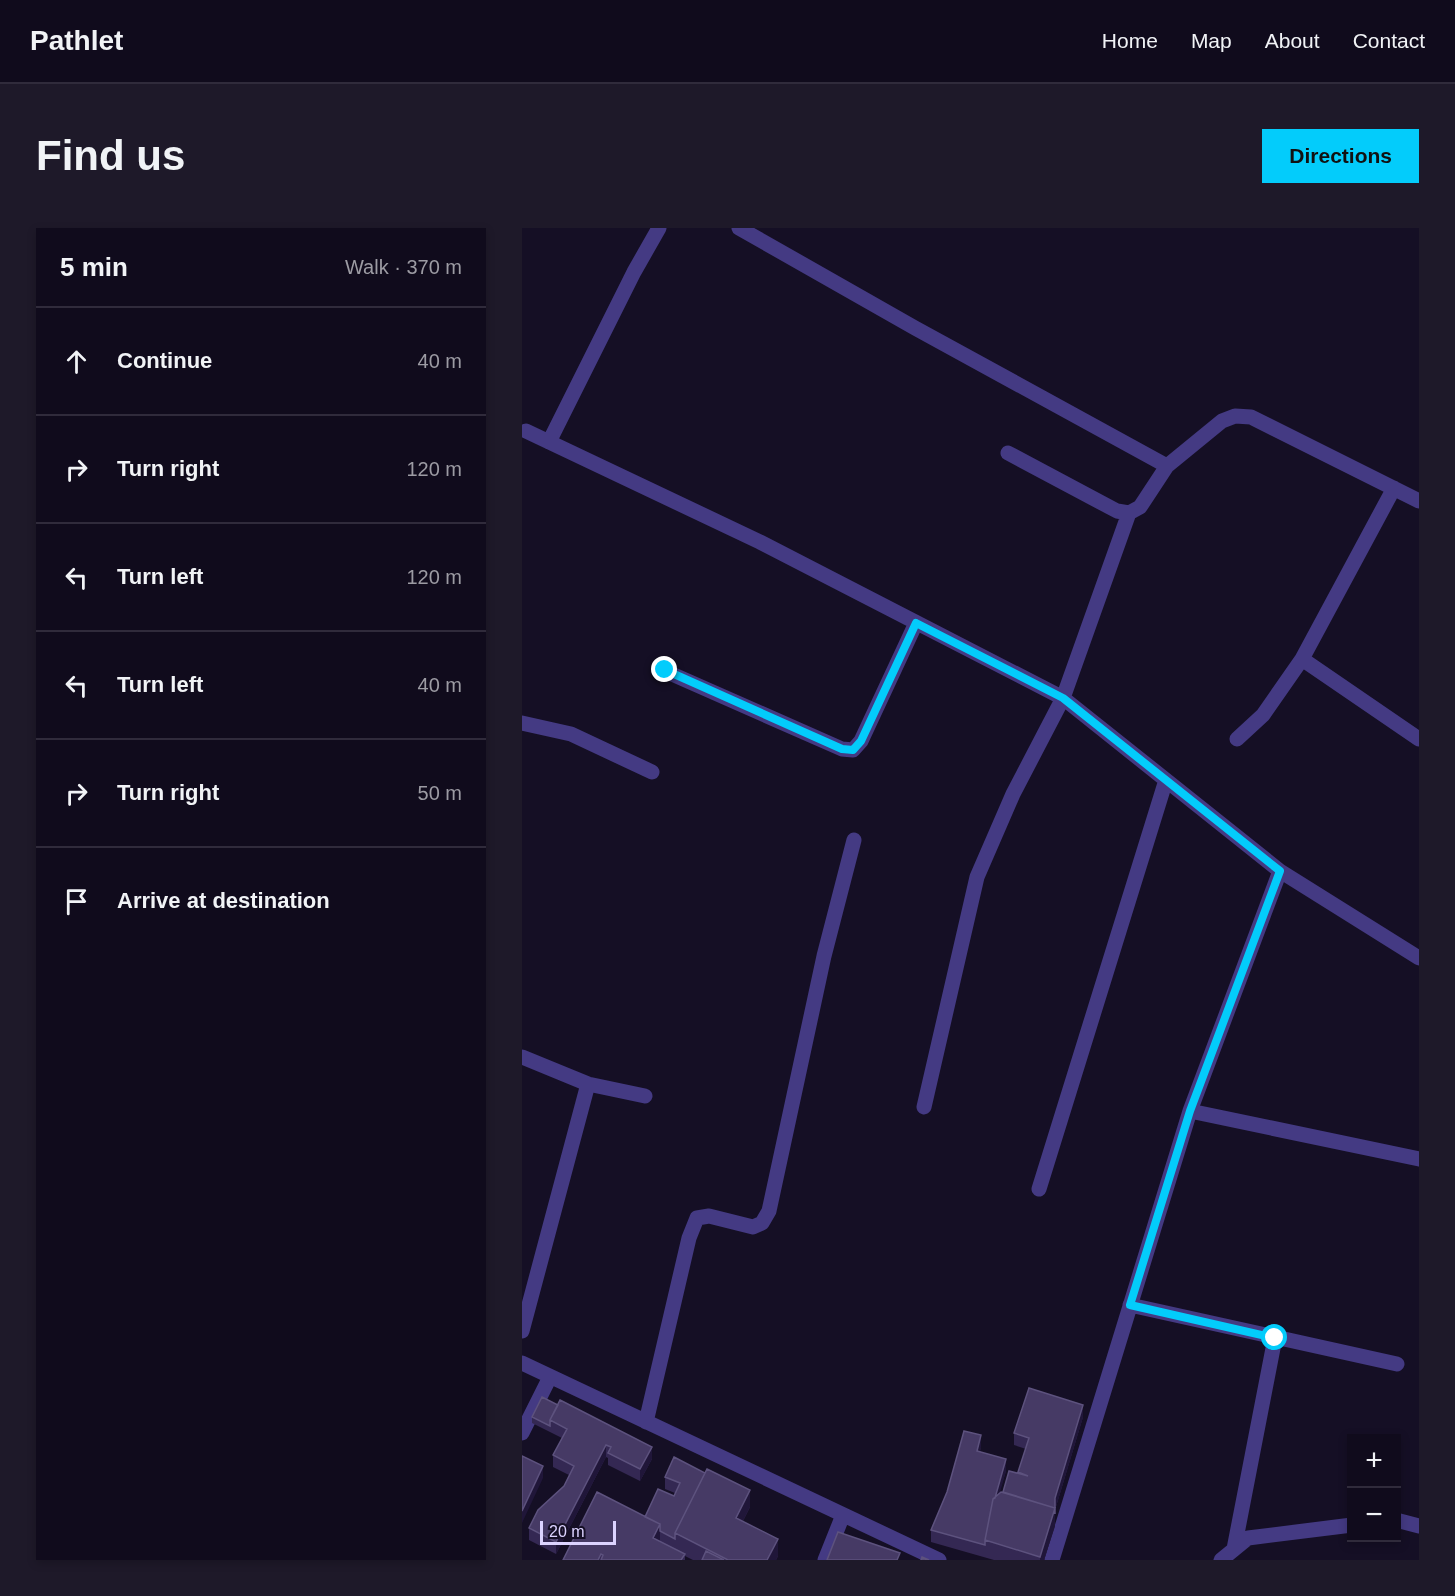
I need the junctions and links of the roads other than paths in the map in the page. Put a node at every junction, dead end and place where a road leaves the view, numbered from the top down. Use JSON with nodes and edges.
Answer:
{"nodes":[{"id":1,"x":659,"y":228,"type":"edge"},
{"id":2,"x":739,"y":228,"type":"edge"},
{"id":3,"x":526,"y":431,"type":"dead end"},
{"id":4,"x":549,"y":442,"type":"junction"},
{"id":5,"x":1008,"y":453,"type":"dead end"},
{"id":6,"x":1167,"y":466,"type":"junction"},
{"id":7,"x":1394,"y":488,"type":"junction"},
{"id":8,"x":1419,"y":501,"type":"edge"},
{"id":9,"x":1129,"y":513,"type":"junction"},
{"id":10,"x":916,"y":623,"type":"junction"},
{"id":11,"x":1302,"y":659,"type":"junction"},
{"id":12,"x":665,"y":670,"type":"dead end"},
{"id":13,"x":1063,"y":698,"type":"junction"},
{"id":14,"x":522,"y":723,"type":"edge"},
{"id":15,"x":1237,"y":739,"type":"dead end"},
{"id":16,"x":1419,"y":740,"type":"edge"},
{"id":17,"x":652,"y":772,"type":"dead end"},
{"id":18,"x":1166,"y":780,"type":"junction"},
{"id":19,"x":854,"y":840,"type":"dead end"},
{"id":20,"x":1280,"y":871,"type":"junction"},
{"id":21,"x":1419,"y":958,"type":"edge"},
{"id":22,"x":522,"y":1057,"type":"edge"},
{"id":23,"x":588,"y":1084,"type":"junction"},
{"id":24,"x":645,"y":1096,"type":"dead end"},
{"id":25,"x":924,"y":1107,"type":"dead end"},
{"id":26,"x":1190,"y":1111,"type":"junction"},
{"id":27,"x":1419,"y":1159,"type":"edge"},
{"id":28,"x":1039,"y":1189,"type":"dead end"},
{"id":29,"x":1130,"y":1305,"type":"junction"},
{"id":30,"x":522,"y":1331,"type":"edge"},
{"id":31,"x":1275,"y":1338,"type":"junction"},
{"id":32,"x":522,"y":1363,"type":"edge"},
{"id":33,"x":1396,"y":1364,"type":"dead end"},
{"id":34,"x":550,"y":1377,"type":"junction"},
{"id":35,"x":646,"y":1422,"type":"junction"},
{"id":36,"x":522,"y":1433,"type":"edge"},
{"id":37,"x":843,"y":1515,"type":"junction"},
{"id":38,"x":1401,"y":1521,"type":"edge"},
{"id":39,"x":1347,"y":1526,"type":"edge"},
{"id":40,"x":1419,"y":1526,"type":"edge"},
{"id":41,"x":1234,"y":1549,"type":"junction"},
{"id":42,"x":825,"y":1560,"type":"edge"},
{"id":43,"x":939,"y":1560,"type":"edge"},
{"id":44,"x":1052,"y":1560,"type":"edge"},
{"id":45,"x":1221,"y":1560,"type":"edge"}],
"edges":[{"from":1,"to":4,"type":"street"},
{"from":2,"to":6,"type":"street"},
{"from":3,"to":4,"type":"street"},
{"from":4,"to":10,"type":"street"},
{"from":5,"to":9,"type":"street"},
{"from":6,"to":7,"type":"street"},
{"from":6,"to":9,"type":"street"},
{"from":7,"to":8,"type":"street"},
{"from":7,"to":11,"type":"street"},
{"from":9,"to":13,"type":"street"},
{"from":10,"to":12,"type":"street"},
{"from":10,"to":13,"type":"street"},
{"from":11,"to":15,"type":"street"},
{"from":11,"to":16,"type":"street"},
{"from":13,"to":18,"type":"street"},
{"from":13,"to":25,"type":"street"},
{"from":14,"to":17,"type":"street"},
{"from":18,"to":20,"type":"street"},
{"from":18,"to":28,"type":"street"},
{"from":19,"to":35,"type":"street"},
{"from":20,"to":21,"type":"street"},
{"from":20,"to":26,"type":"street"},
{"from":22,"to":23,"type":"street"},
{"from":23,"to":24,"type":"street"},
{"from":23,"to":30,"type":"street"},
{"from":26,"to":27,"type":"street"},
{"from":26,"to":29,"type":"street"},
{"from":29,"to":31,"type":"street"},
{"from":29,"to":44,"type":"street"},
{"from":31,"to":33,"type":"street"},
{"from":31,"to":41,"type":"street"},
{"from":32,"to":34,"type":"street"},
{"from":34,"to":35,"type":"street"},
{"from":34,"to":36,"type":"street"},
{"from":35,"to":37,"type":"street"},
{"from":37,"to":42,"type":"street"},
{"from":37,"to":43,"type":"street"},
{"from":38,"to":40,"type":"street"},
{"from":39,"to":41,"type":"street"},
{"from":41,"to":45,"type":"street"}]}
